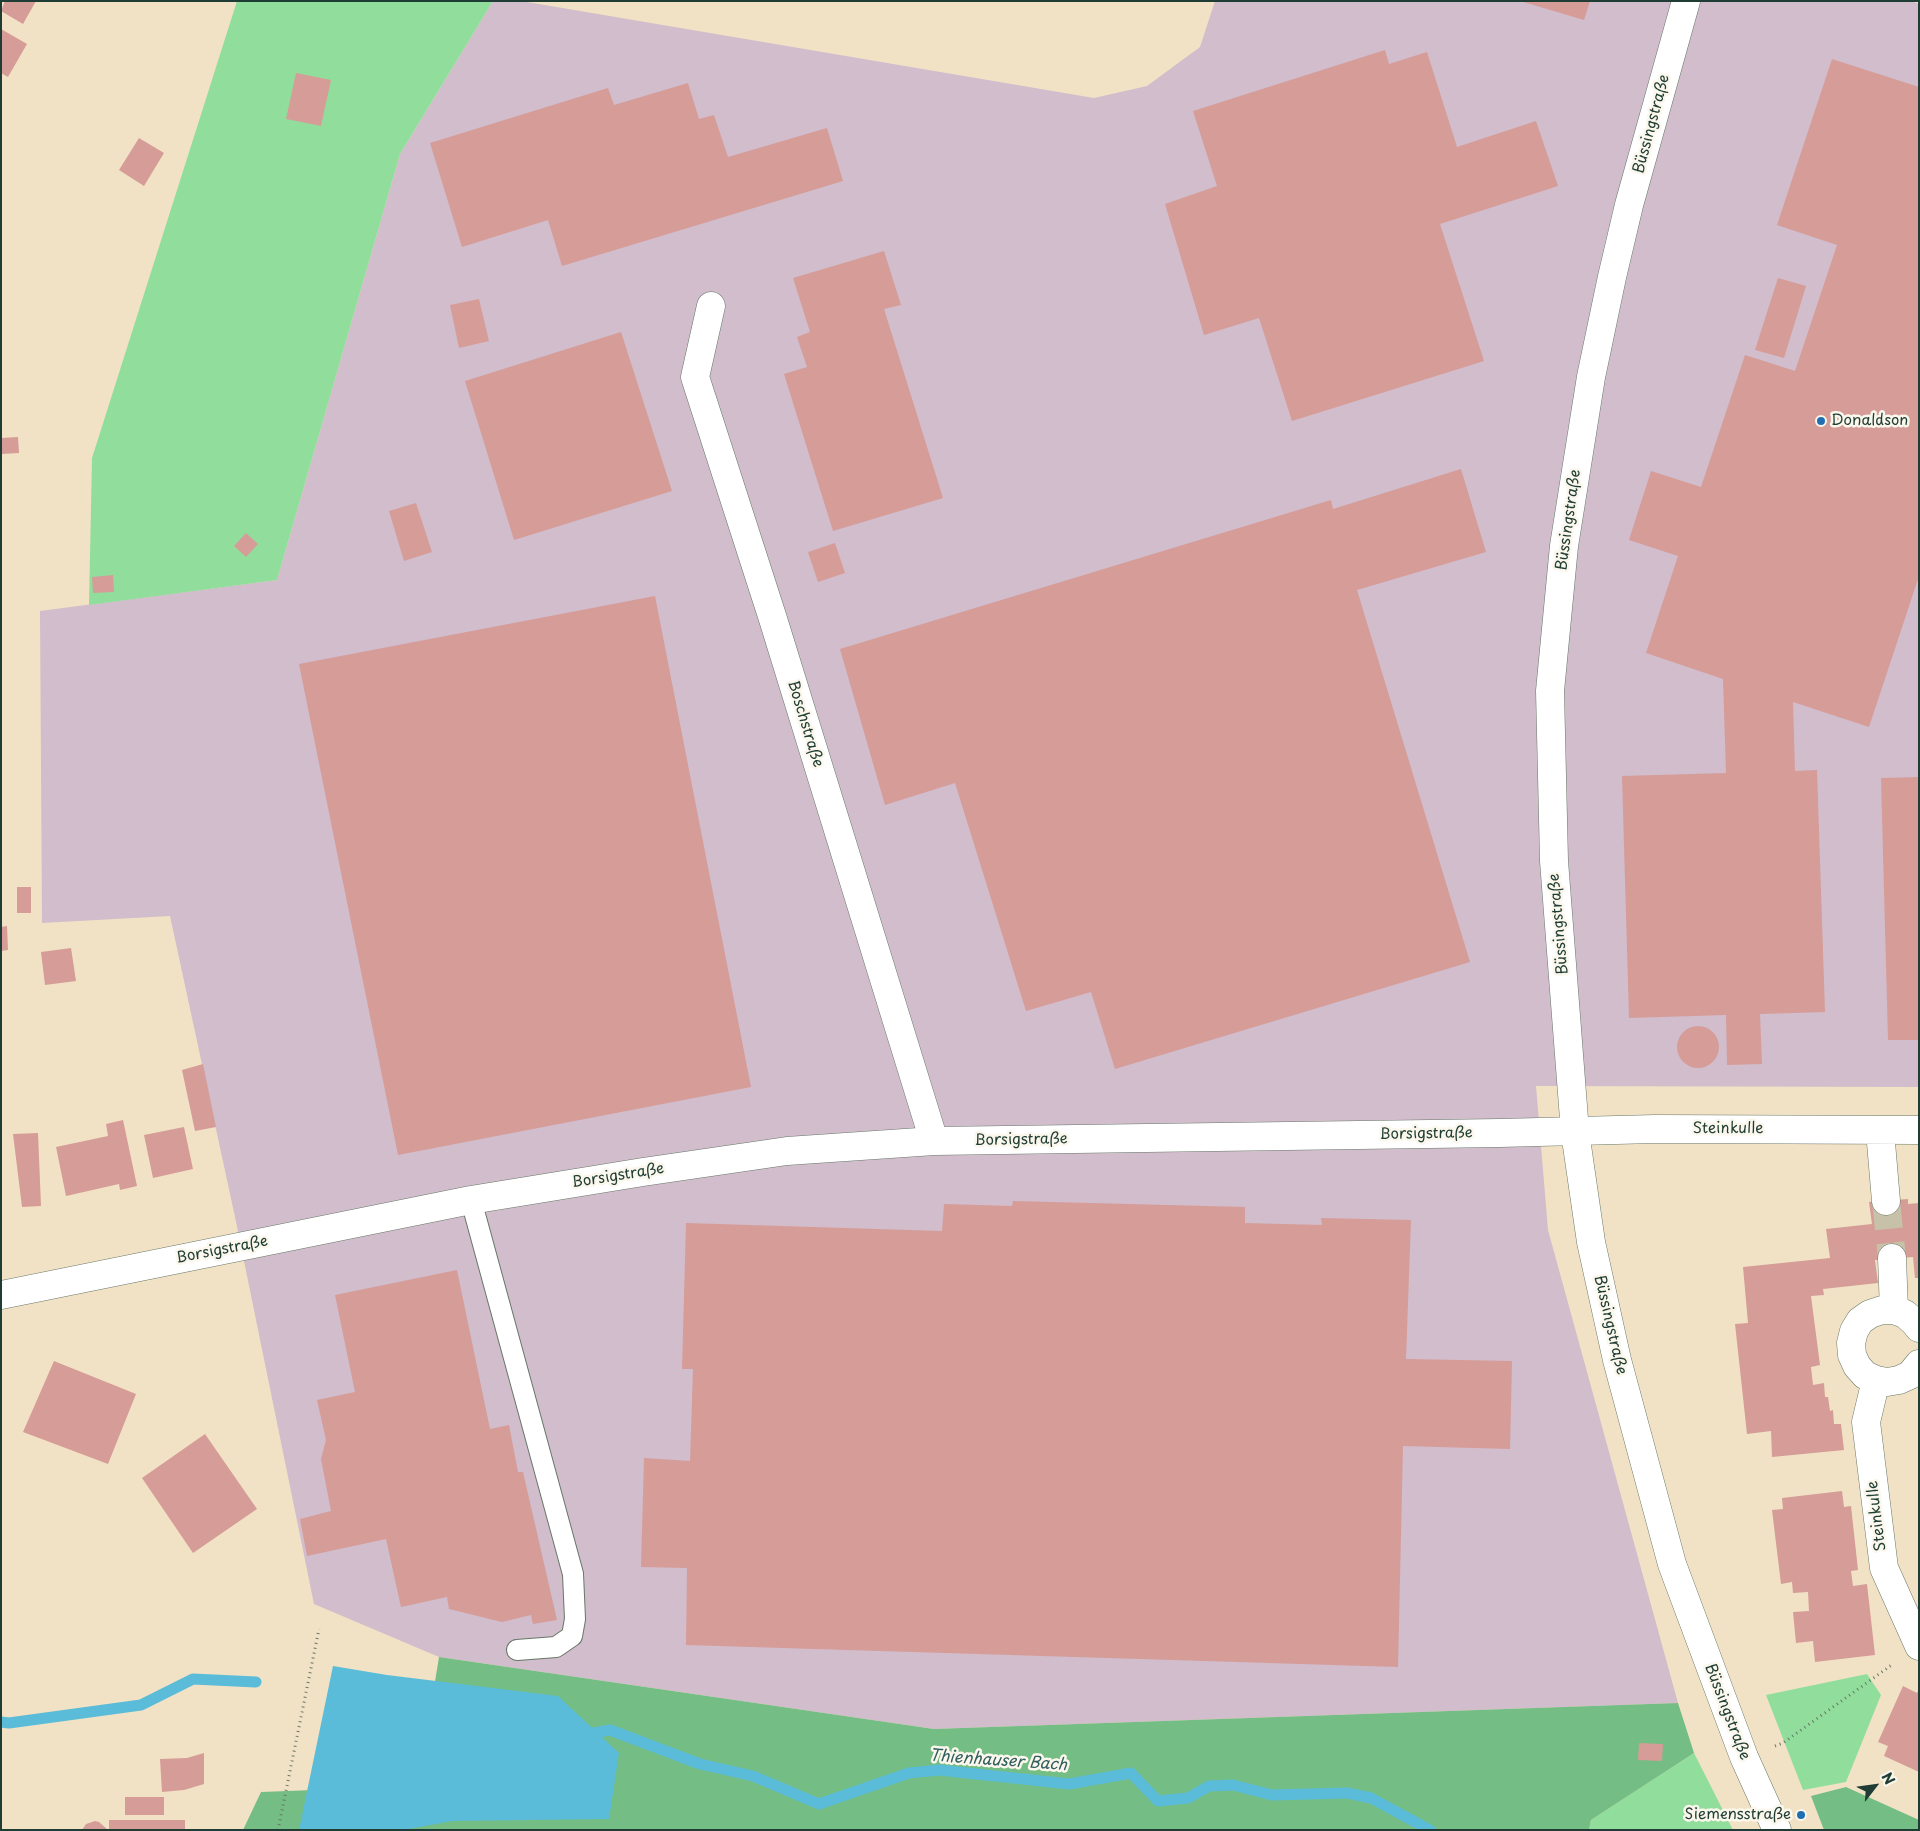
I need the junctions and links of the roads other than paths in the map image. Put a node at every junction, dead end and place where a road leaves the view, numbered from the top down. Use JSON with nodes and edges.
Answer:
{"nodes":[{"id":1,"x":1686,"y":1,"type":"edge"},
{"id":2,"x":711,"y":306,"type":"dead end"},
{"id":3,"x":1919,"y":1130,"type":"edge"},
{"id":4,"x":1880,"y":1131,"type":"junction"},
{"id":5,"x":1575,"y":1132,"type":"junction"},
{"id":6,"x":934,"y":1141,"type":"junction"},
{"id":7,"x":471,"y":1200,"type":"junction"},
{"id":8,"x":1886,"y":1201,"type":"tunnel mouth"},
{"id":9,"x":1892,"y":1258,"type":"tunnel mouth"},
{"id":10,"x":1,"y":1295,"type":"edge"},
{"id":11,"x":1894,"y":1310,"type":"junction"},
{"id":12,"x":1919,"y":1328,"type":"edge"},
{"id":13,"x":1919,"y":1364,"type":"edge"},
{"id":14,"x":1876,"y":1380,"type":"junction"},
{"id":15,"x":1918,"y":1645,"type":"edge"},
{"id":16,"x":517,"y":1650,"type":"dead end"},
{"id":17,"x":1777,"y":1830,"type":"edge"}],
"edges":[{"from":1,"to":5,"type":"street","name":"Büssingstraße"},
{"from":2,"to":6,"type":"street","name":"Boschstraße"},
{"from":3,"to":4,"type":"street","name":"Steinkulle"},
{"from":4,"to":5,"type":"street","name":"Steinkulle"},
{"from":4,"to":8,"type":"street"},
{"from":5,"to":6,"type":"street","name":"Borsigstraße"},
{"from":5,"to":17,"type":"street","name":"Büssingstraße"},
{"from":6,"to":7,"type":"street","name":"Borsigstraße"},
{"from":7,"to":10,"type":"street","name":"Borsigstraße"},
{"from":7,"to":16,"type":"lane"},
{"from":9,"to":11,"type":"street"},
{"from":11,"to":12,"type":"street"},
{"from":11,"to":14,"type":"street"},
{"from":13,"to":14,"type":"street"},
{"from":14,"to":15,"type":"street","name":"Steinkulle"}]}
